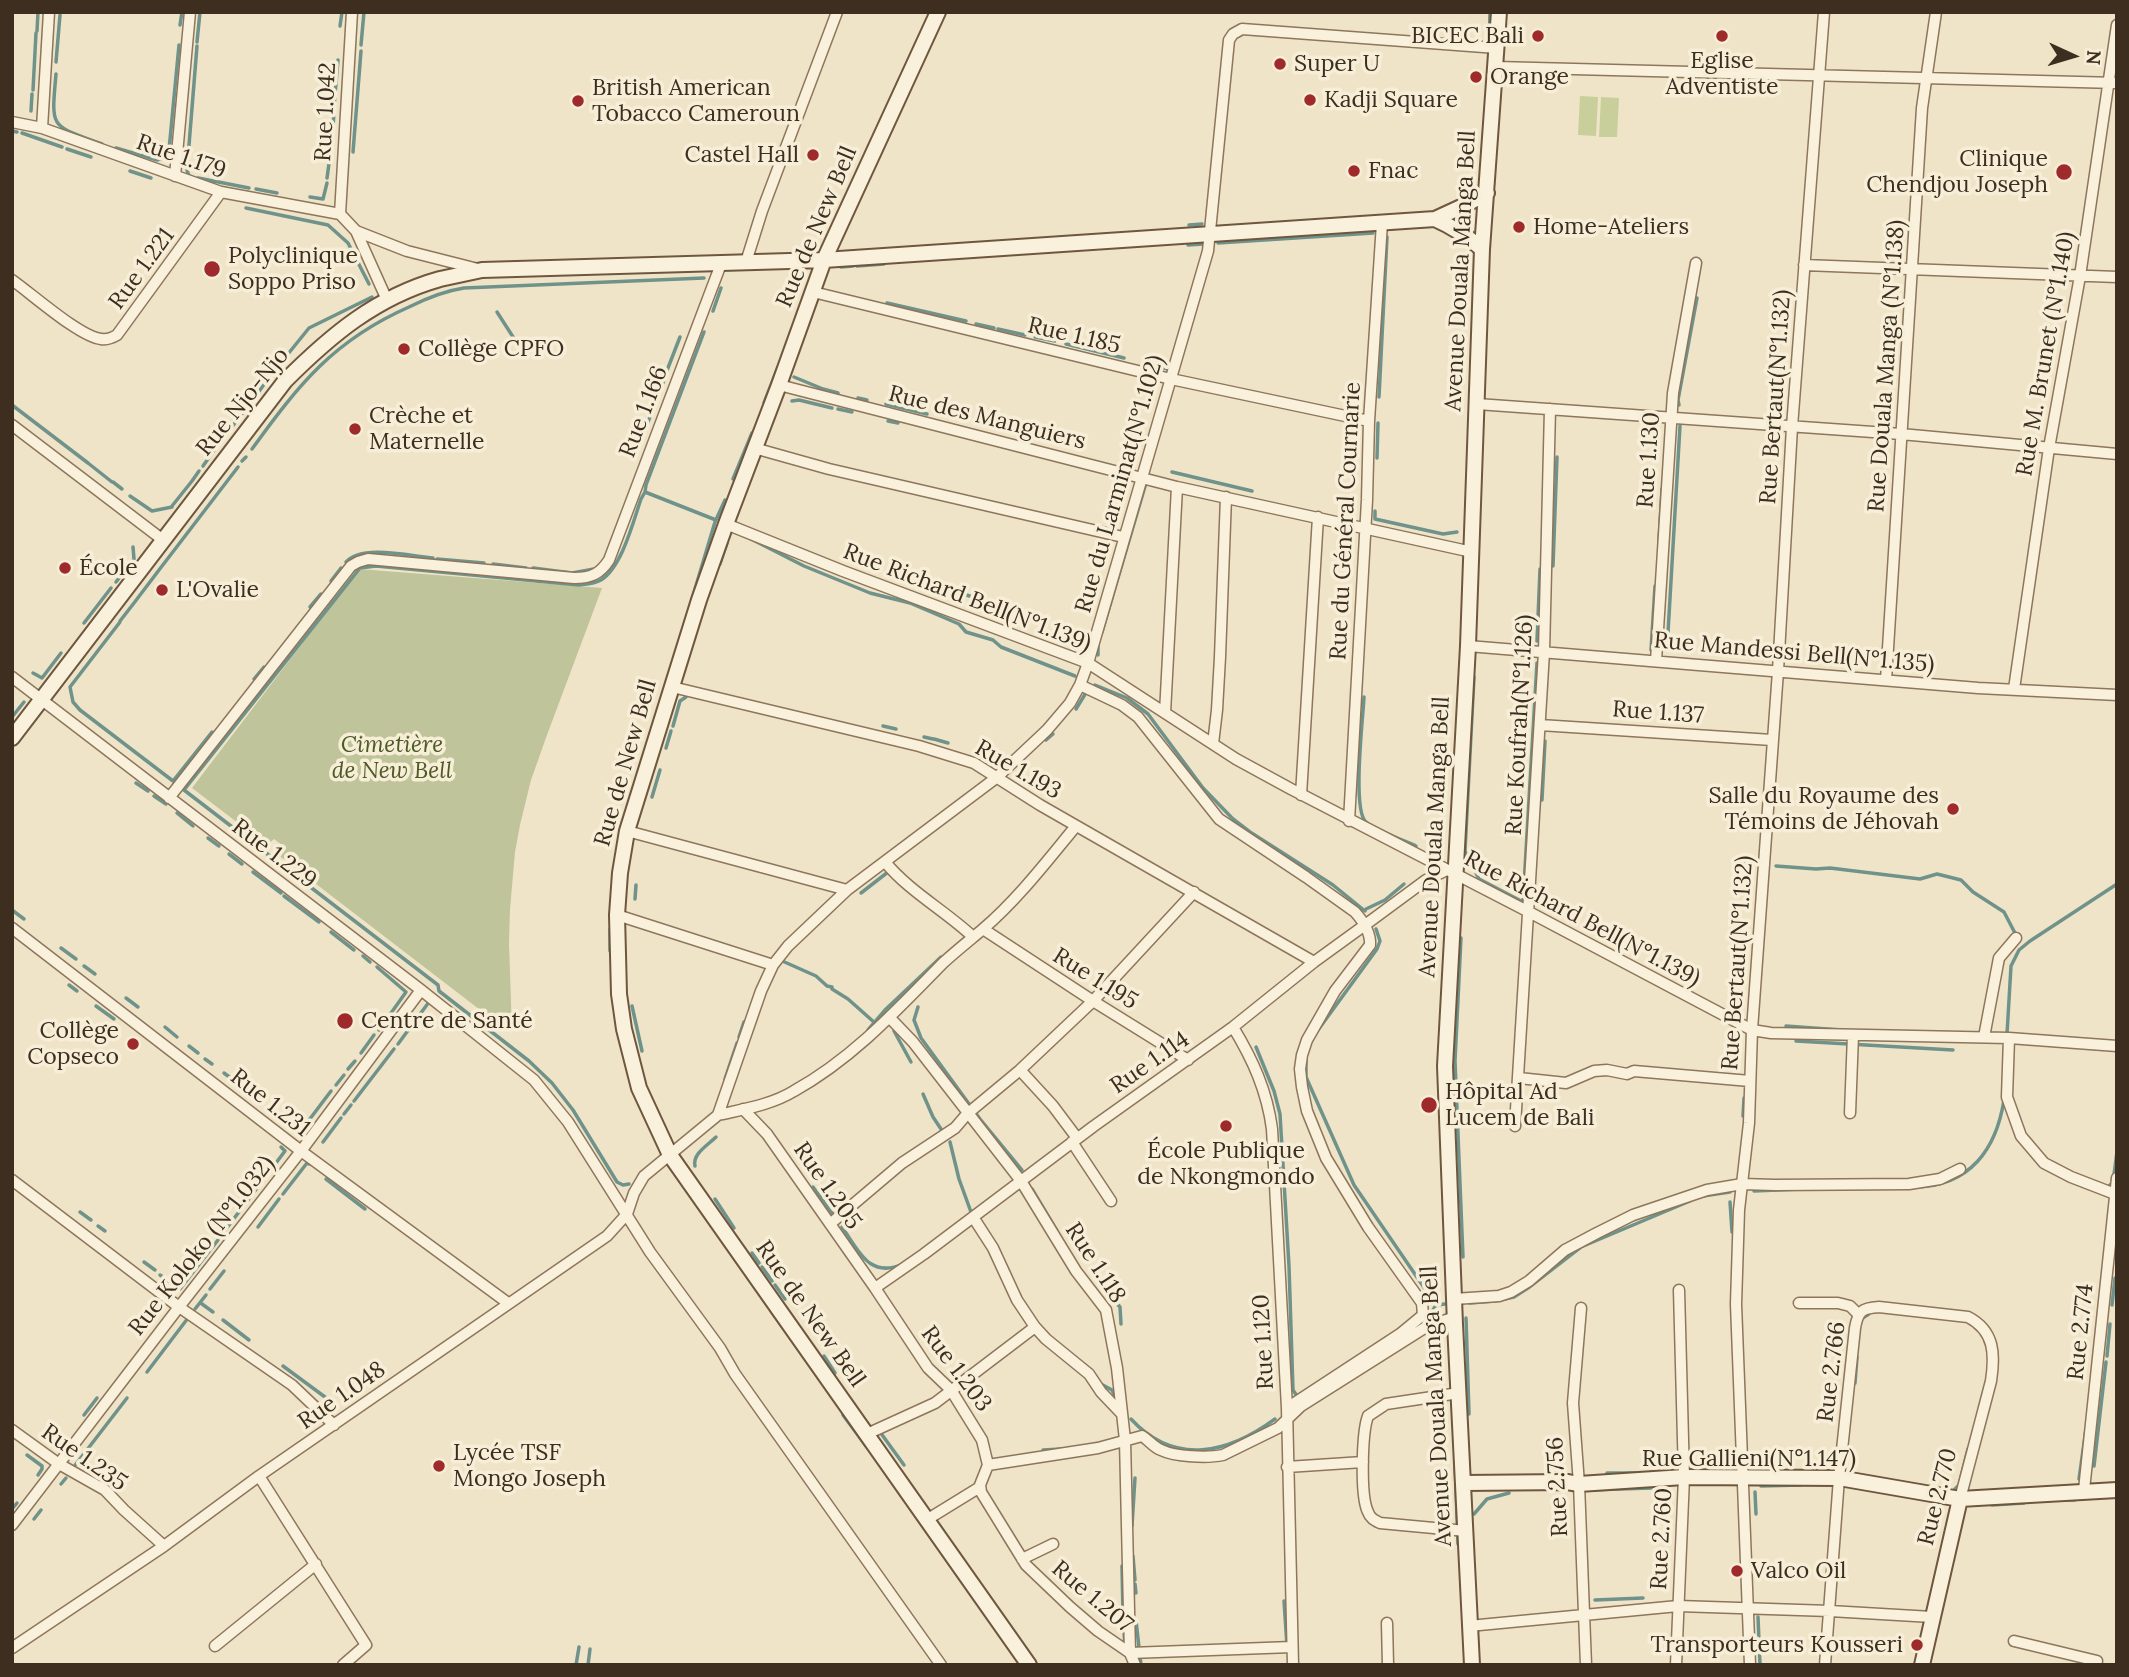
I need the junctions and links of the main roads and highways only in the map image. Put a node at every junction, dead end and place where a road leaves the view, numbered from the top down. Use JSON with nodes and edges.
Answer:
{"nodes":[{"id":1,"x":937,"y":12,"type":"edge"},
{"id":2,"x":1499,"y":12,"type":"edge"},
{"id":3,"x":1487,"y":192,"type":"junction"},
{"id":4,"x":1435,"y":219,"type":"junction"},
{"id":5,"x":1482,"y":249,"type":"junction"},
{"id":6,"x":824,"y":260,"type":"junction"},
{"id":7,"x":12,"y":738,"type":"edge"},
{"id":8,"x":1464,"y":1483,"type":"junction"},
{"id":9,"x":2117,"y":1490,"type":"edge"},
{"id":10,"x":1960,"y":1499,"type":"junction"},
{"id":11,"x":1029,"y":1665,"type":"edge"},
{"id":12,"x":1472,"y":1665,"type":"edge"},
{"id":13,"x":1922,"y":1665,"type":"edge"}],
"edges":[{"from":1,"to":6,"type":"main road","name":"Rue de New Bell"},
{"from":2,"to":3,"type":"main road","name":"Avenue Douala Manga Bell"},
{"from":3,"to":4,"type":"main road"},
{"from":3,"to":5,"type":"main road","name":"Avenue Douala Manga Bell"},
{"from":4,"to":5,"type":"main road"},
{"from":4,"to":6,"type":"main road","name":"Rue Njo-Njo"},
{"from":5,"to":8,"type":"main road","name":"Avenue Douala Manga Bell"},
{"from":6,"to":7,"type":"main road","name":"Rue Njo-Njo"},
{"from":6,"to":11,"type":"main road","name":"Rue de New Bell"},
{"from":8,"to":10,"type":"main road","name":"Rue Gallieni(N°1.147)"},
{"from":8,"to":12,"type":"main road","name":"Avenue Douala Manga Bell"},
{"from":9,"to":10,"type":"main road","name":"Rue Gallieni(N°1.147)"},
{"from":10,"to":13,"type":"main road","name":"Rue 2.770"}]}
